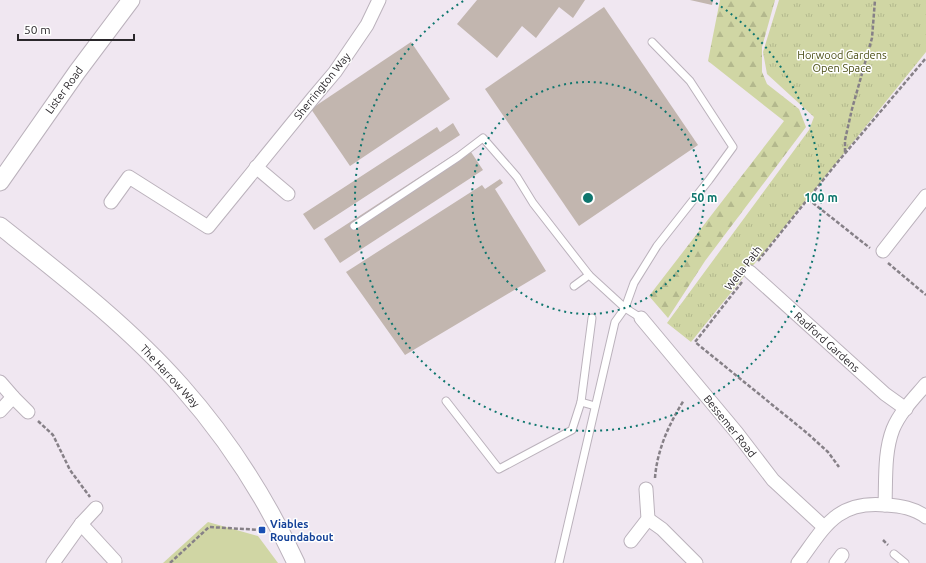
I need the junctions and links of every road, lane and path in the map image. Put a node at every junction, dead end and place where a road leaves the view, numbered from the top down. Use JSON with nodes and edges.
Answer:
{"nodes":[{"id":1,"x":131,"y":0,"type":"edge"},
{"id":2,"x":379,"y":0,"type":"edge"},
{"id":3,"x":875,"y":0,"type":"edge"},
{"id":4,"x":652,"y":42,"type":"dead end"},
{"id":5,"x":926,"y":58,"type":"edge"},
{"id":6,"x":846,"y":152,"type":"junction"},
{"id":7,"x":256,"y":167,"type":"junction"},
{"id":8,"x":0,"y":182,"type":"edge"},
{"id":9,"x":288,"y":194,"type":"dead end"},
{"id":10,"x":926,"y":196,"type":"edge"},
{"id":11,"x":808,"y":199,"type":"junction"},
{"id":12,"x":111,"y":202,"type":"dead end"},
{"id":13,"x":0,"y":226,"type":"edge"},
{"id":14,"x":354,"y":226,"type":"dead end"},
{"id":15,"x":881,"y":254,"type":"junction"},
{"id":16,"x":750,"y":272,"type":"junction"},
{"id":17,"x":588,"y":275,"type":"junction"},
{"id":18,"x":574,"y":286,"type":"dead end"},
{"id":19,"x":926,"y":295,"type":"edge"},
{"id":20,"x":625,"y":308,"type":"junction"},
{"id":21,"x":592,"y":318,"type":"dead end"},
{"id":22,"x":641,"y":318,"type":"joint"},
{"id":23,"x":0,"y":382,"type":"edge"},
{"id":24,"x":926,"y":384,"type":"edge"},
{"id":25,"x":13,"y":398,"type":"junction"},
{"id":26,"x":684,"y":400,"type":"dead end"},
{"id":27,"x":446,"y":401,"type":"dead end"},
{"id":28,"x":581,"y":402,"type":"junction"},
{"id":29,"x":595,"y":406,"type":"junction"},
{"id":30,"x":906,"y":409,"type":"junction"},
{"id":31,"x":0,"y":411,"type":"edge"},
{"id":32,"x":28,"y":412,"type":"joint"},
{"id":33,"x":839,"y":467,"type":"dead end"},
{"id":34,"x":650,"y":484,"type":"joint"},
{"id":35,"x":885,"y":505,"type":"junction"},
{"id":36,"x":96,"y":508,"type":"joint"},
{"id":37,"x":926,"y":517,"type":"edge"},
{"id":38,"x":648,"y":519,"type":"junction"},
{"id":39,"x":81,"y":524,"type":"junction"},
{"id":40,"x":824,"y":527,"type":"junction"},
{"id":41,"x":262,"y":530,"type":"dead end"},
{"id":42,"x":883,"y":540,"type":"dead end"},
{"id":43,"x":631,"y":541,"type":"dead end"},
{"id":44,"x":887,"y":544,"type":"dead end"},
{"id":45,"x":894,"y":554,"type":"dead end"},
{"id":46,"x":115,"y":561,"type":"dead end"},
{"id":47,"x":54,"y":563,"type":"edge"},
{"id":48,"x":170,"y":563,"type":"edge"},
{"id":49,"x":296,"y":563,"type":"edge"},
{"id":50,"x":559,"y":563,"type":"edge"},
{"id":51,"x":696,"y":563,"type":"edge"},
{"id":52,"x":798,"y":563,"type":"edge"},
{"id":53,"x":905,"y":563,"type":"edge"}],
"edges":[{"from":1,"to":8,"type":"street","name":"Lister Road"},
{"from":2,"to":7,"type":"street","name":"Sherrington Way"},
{"from":3,"to":6,"type":"path"},
{"from":4,"to":20,"type":"lane"},
{"from":5,"to":6,"type":"path","name":"Wella Path"},
{"from":6,"to":11,"type":"path","name":"Wella Path"},
{"from":7,"to":9,"type":"street"},
{"from":7,"to":12,"type":"street","name":"Sherrington Way"},
{"from":10,"to":15,"type":"street"},
{"from":11,"to":15,"type":"path"},
{"from":11,"to":16,"type":"path","name":"Wella Path"},
{"from":13,"to":49,"type":"street","name":"The Harrow Way"},
{"from":14,"to":17,"type":"lane"},
{"from":15,"to":19,"type":"path"},
{"from":16,"to":30,"type":"street","name":"Radford Gardens"},
{"from":16,"to":33,"type":"path","name":"Wella Path"},
{"from":17,"to":18,"type":"lane"},
{"from":17,"to":20,"type":"lane"},
{"from":20,"to":22,"type":"lane"},
{"from":20,"to":29,"type":"lane"},
{"from":21,"to":28,"type":"lane"},
{"from":22,"to":40,"type":"street","name":"Bessemer Road"},
{"from":23,"to":25,"type":"street"},
{"from":24,"to":30,"type":"street"},
{"from":25,"to":31,"type":"street"},
{"from":25,"to":32,"type":"street"},
{"from":26,"to":34,"type":"path"},
{"from":27,"to":28,"type":"lane"},
{"from":28,"to":29,"type":"lane"},
{"from":29,"to":50,"type":"lane"},
{"from":30,"to":35,"type":"street"},
{"from":32,"to":36,"type":"path"},
{"from":34,"to":38,"type":"street"},
{"from":35,"to":37,"type":"street"},
{"from":35,"to":40,"type":"street"},
{"from":36,"to":39,"type":"street"},
{"from":38,"to":43,"type":"street"},
{"from":38,"to":51,"type":"street"},
{"from":39,"to":46,"type":"street"},
{"from":39,"to":47,"type":"street"},
{"from":40,"to":52,"type":"street"},
{"from":41,"to":48,"type":"path"},
{"from":42,"to":44,"type":"path"},
{"from":45,"to":53,"type":"lane"}]}
